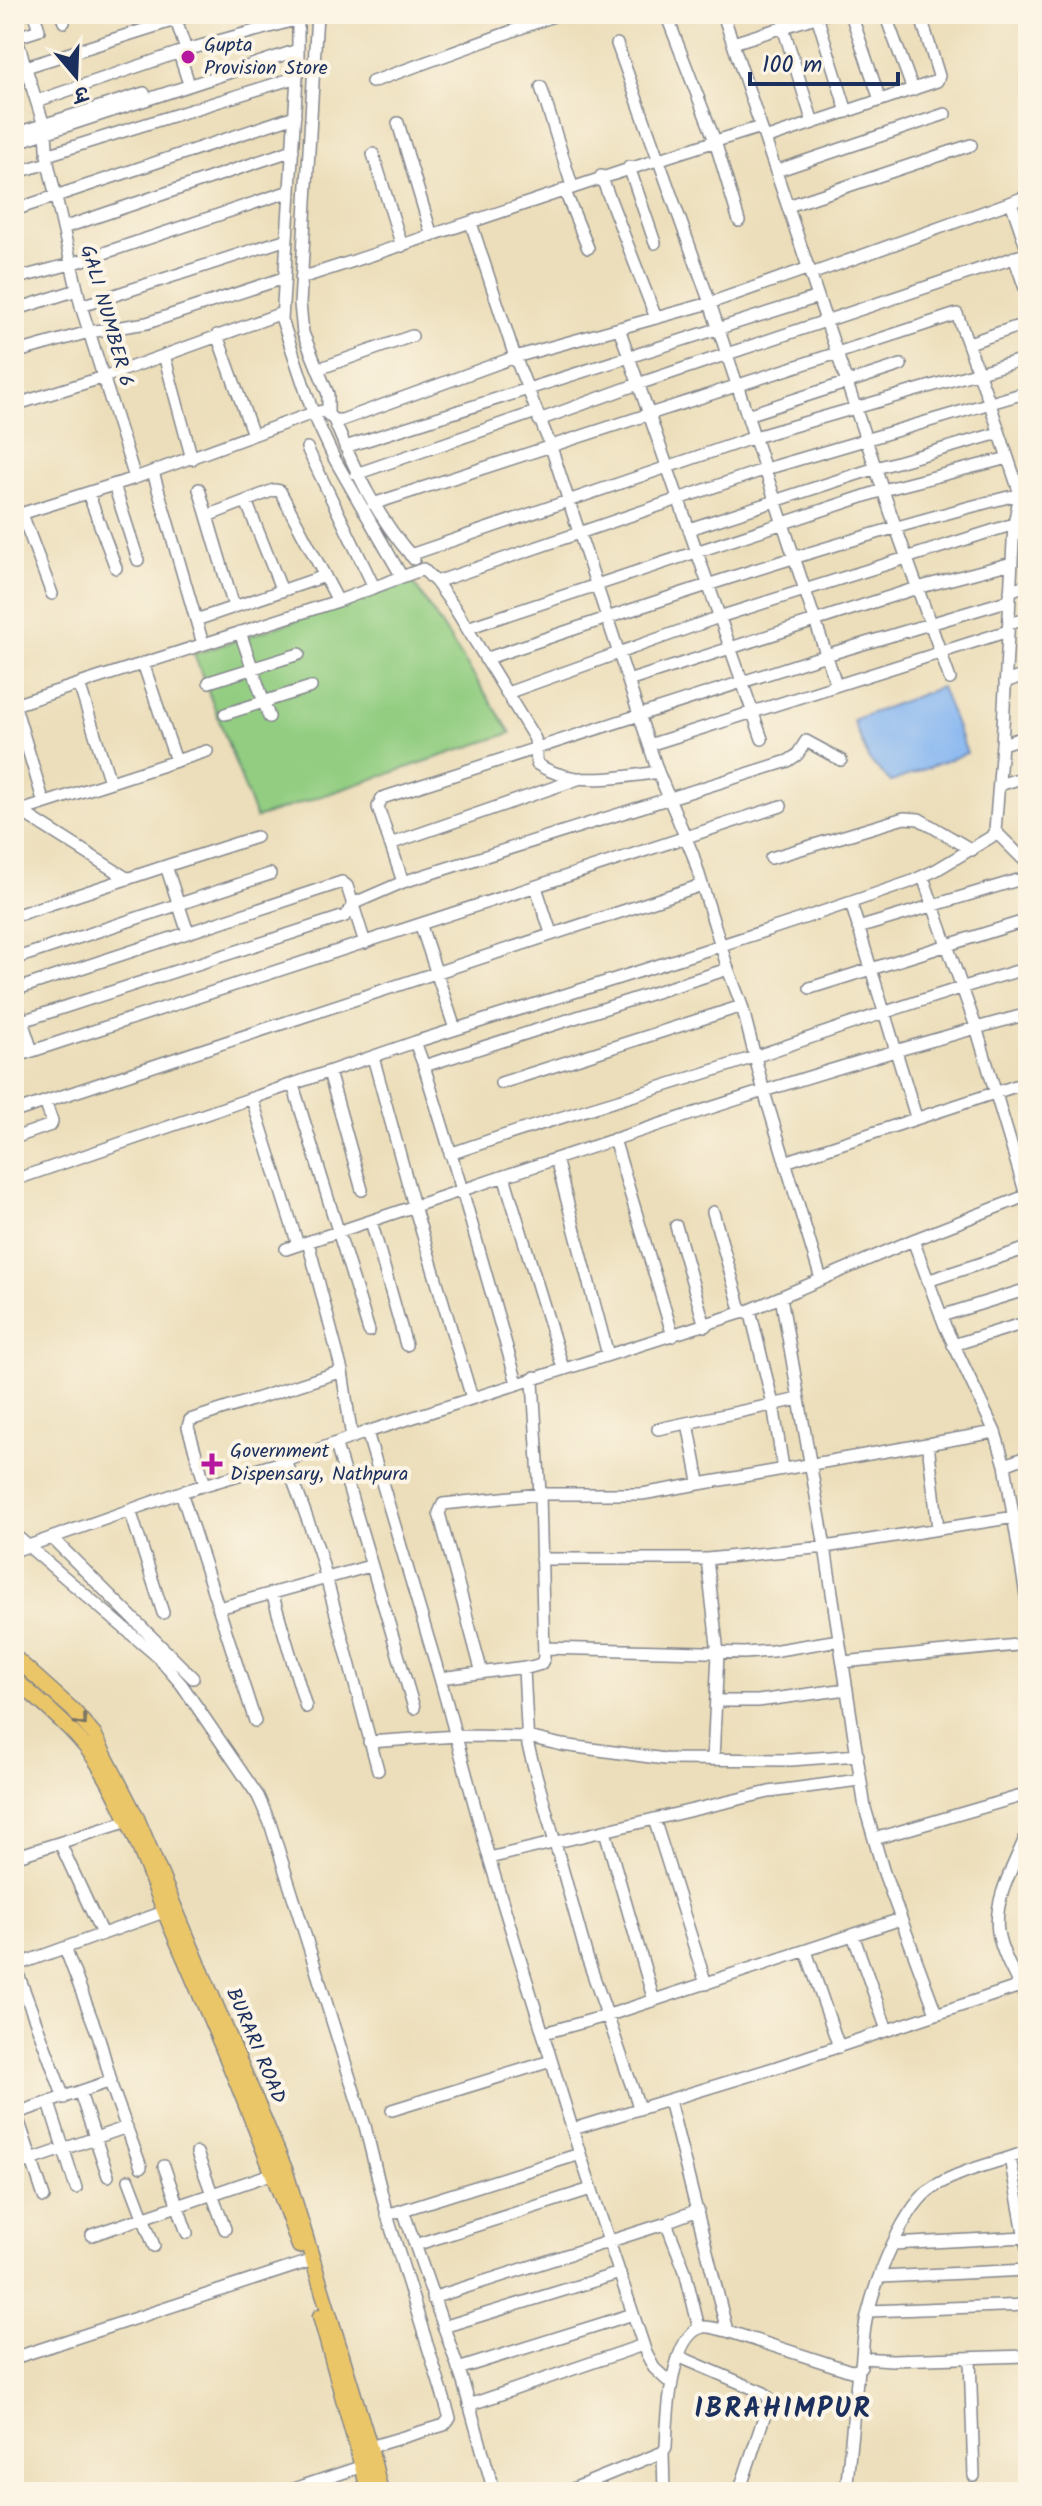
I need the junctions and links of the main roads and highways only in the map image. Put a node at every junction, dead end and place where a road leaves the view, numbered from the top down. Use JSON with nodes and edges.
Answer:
{"nodes":[{"id":1,"x":14,"y":1657,"type":"edge"},
{"id":2,"x":14,"y":1678,"type":"edge"},
{"id":3,"x":132,"y":1820,"type":"junction"},
{"id":4,"x":365,"y":2448,"type":"junction"},
{"id":5,"x":369,"y":2492,"type":"edge"},
{"id":6,"x":381,"y":2492,"type":"edge"}],
"edges":[{"from":1,"to":3,"type":"main road","name":"BURARI ROAD","one_way":true},
{"from":2,"to":3,"type":"main road","name":"BURARI ROAD"},
{"from":3,"to":4,"type":"main road","name":"BURARI ROAD"},
{"from":4,"to":5,"type":"main road","name":"BURARI ROAD"},
{"from":4,"to":6,"type":"main road","name":"BURARI ROAD"}]}
